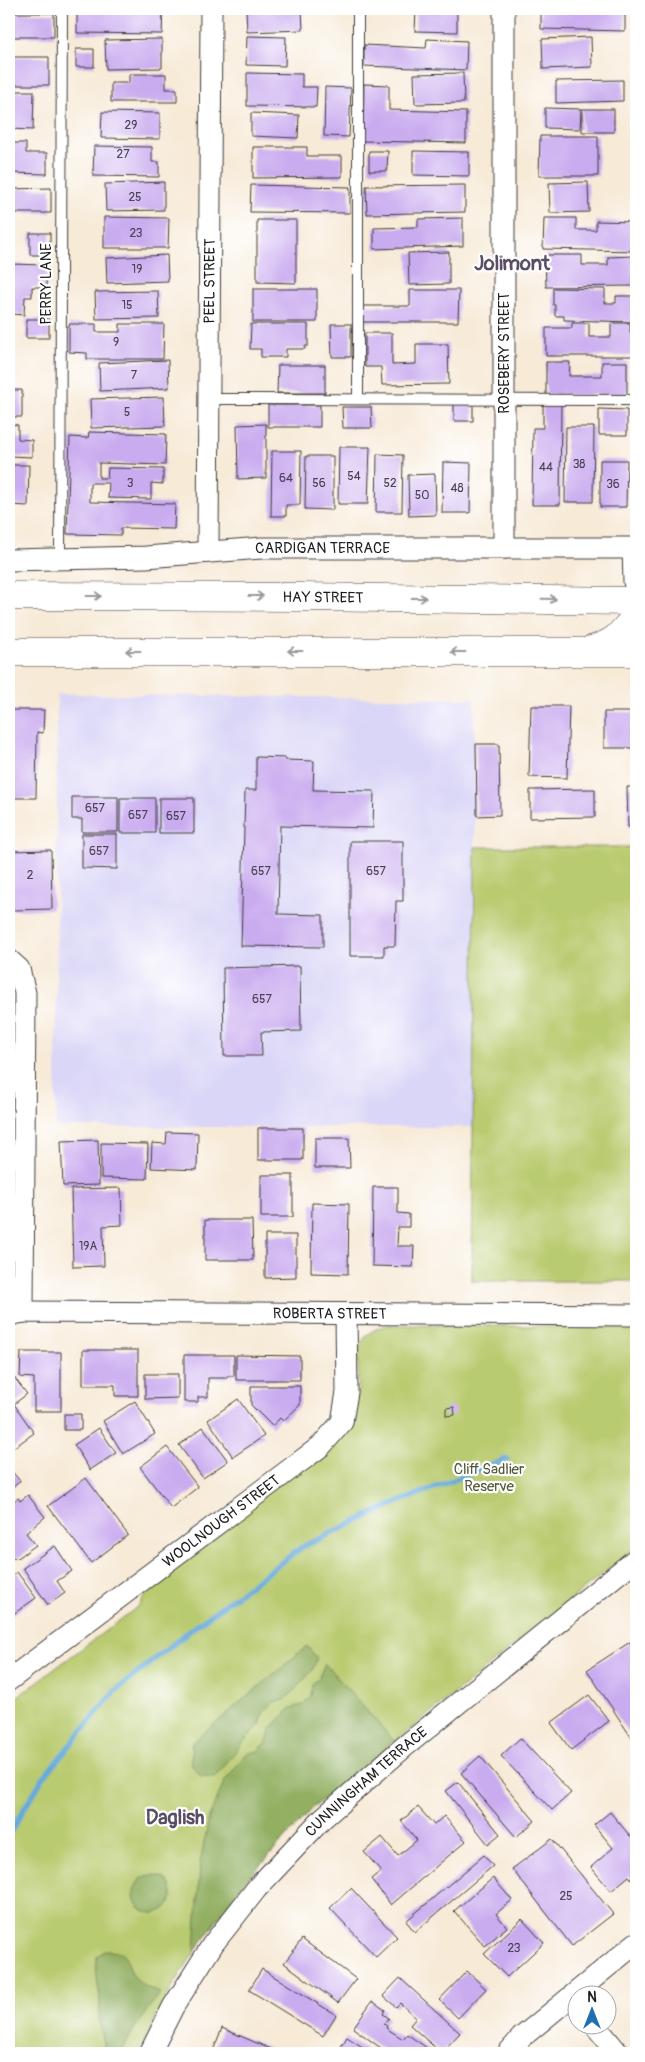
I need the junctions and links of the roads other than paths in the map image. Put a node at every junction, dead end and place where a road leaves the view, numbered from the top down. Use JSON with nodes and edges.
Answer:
{"nodes":[{"id":1,"x":62,"y":9,"type":"edge"},
{"id":2,"x":211,"y":9,"type":"edge"},
{"id":3,"x":358,"y":9,"type":"edge"},
{"id":4,"x":504,"y":9,"type":"edge"},
{"id":5,"x":209,"y":399,"type":"junction"},
{"id":6,"x":358,"y":399,"type":"junction"},
{"id":7,"x":504,"y":399,"type":"junction"},
{"id":8,"x":636,"y":400,"type":"edge"},
{"id":9,"x":504,"y":548,"type":"junction"},
{"id":10,"x":634,"y":548,"type":"edge"},
{"id":11,"x":208,"y":552,"type":"junction"},
{"id":12,"x":9,"y":560,"type":"edge"},
{"id":13,"x":60,"y":560,"type":"junction"},
{"id":14,"x":636,"y":586,"type":"edge"},
{"id":15,"x":9,"y":596,"type":"edge"},
{"id":16,"x":636,"y":601,"type":"edge"},
{"id":17,"x":636,"y":616,"type":"edge"},
{"id":18,"x":9,"y":652,"type":"edge"},
{"id":19,"x":581,"y":652,"type":"junction"},
{"id":20,"x":636,"y":652,"type":"edge"},
{"id":21,"x":14,"y":964,"type":"edge"},
{"id":22,"x":16,"y":1314,"type":"edge"},
{"id":23,"x":346,"y":1314,"type":"junction"},
{"id":24,"x":636,"y":1315,"type":"edge"},
{"id":25,"x":636,"y":1559,"type":"edge"},
{"id":26,"x":9,"y":1680,"type":"edge"},
{"id":27,"x":636,"y":1943,"type":"edge"},
{"id":28,"x":591,"y":1984,"type":"edge"},
{"id":29,"x":568,"y":2004,"type":"edge"},
{"id":30,"x":602,"y":2034,"type":"edge"},
{"id":31,"x":150,"y":2053,"type":"edge"},
{"id":32,"x":508,"y":2053,"type":"edge"},
{"id":33,"x":618,"y":2053,"type":"edge"}],
"edges":[{"from":1,"to":13,"type":"lane","name":"PERRY LANE"},
{"from":2,"to":5,"type":"street","name":"PEEL STREET"},
{"from":3,"to":6,"type":"lane"},
{"from":4,"to":7,"type":"street","name":"ROSEBERY STREET"},
{"from":5,"to":6,"type":"lane"},
{"from":5,"to":11,"type":"street","name":"PEEL STREET"},
{"from":6,"to":7,"type":"lane"},
{"from":7,"to":8,"type":"lane"},
{"from":7,"to":9,"type":"street","name":"ROSEBERY STREET"},
{"from":9,"to":10,"type":"street","name":"CARDIGAN TERRACE"},
{"from":9,"to":11,"type":"street","name":"CARDIGAN TERRACE"},
{"from":10,"to":14,"type":"street"},
{"from":11,"to":13,"type":"street","name":"CARDIGAN TERRACE"},
{"from":12,"to":13,"type":"street","name":"CARDIGAN TERRACE"},
{"from":15,"to":16,"type":"main road","name":"HAY STREET","one_way":true},
{"from":17,"to":19,"type":"main road"},
{"from":19,"to":18,"type":"main road","one_way":true},
{"from":19,"to":20,"type":"main road"},
{"from":21,"to":22,"type":"street"},
{"from":22,"to":23,"type":"street","name":"ROBERTA STREET"},
{"from":23,"to":24,"type":"street","name":"ROBERTA STREET"},
{"from":23,"to":26,"type":"street","name":"WOOLNOUGH STREET"},
{"from":25,"to":31,"type":"street","name":"CUNNINGHAM TERRACE"},
{"from":27,"to":28,"type":"street"},
{"from":29,"to":32,"type":"street"},
{"from":30,"to":33,"type":"street"}]}
